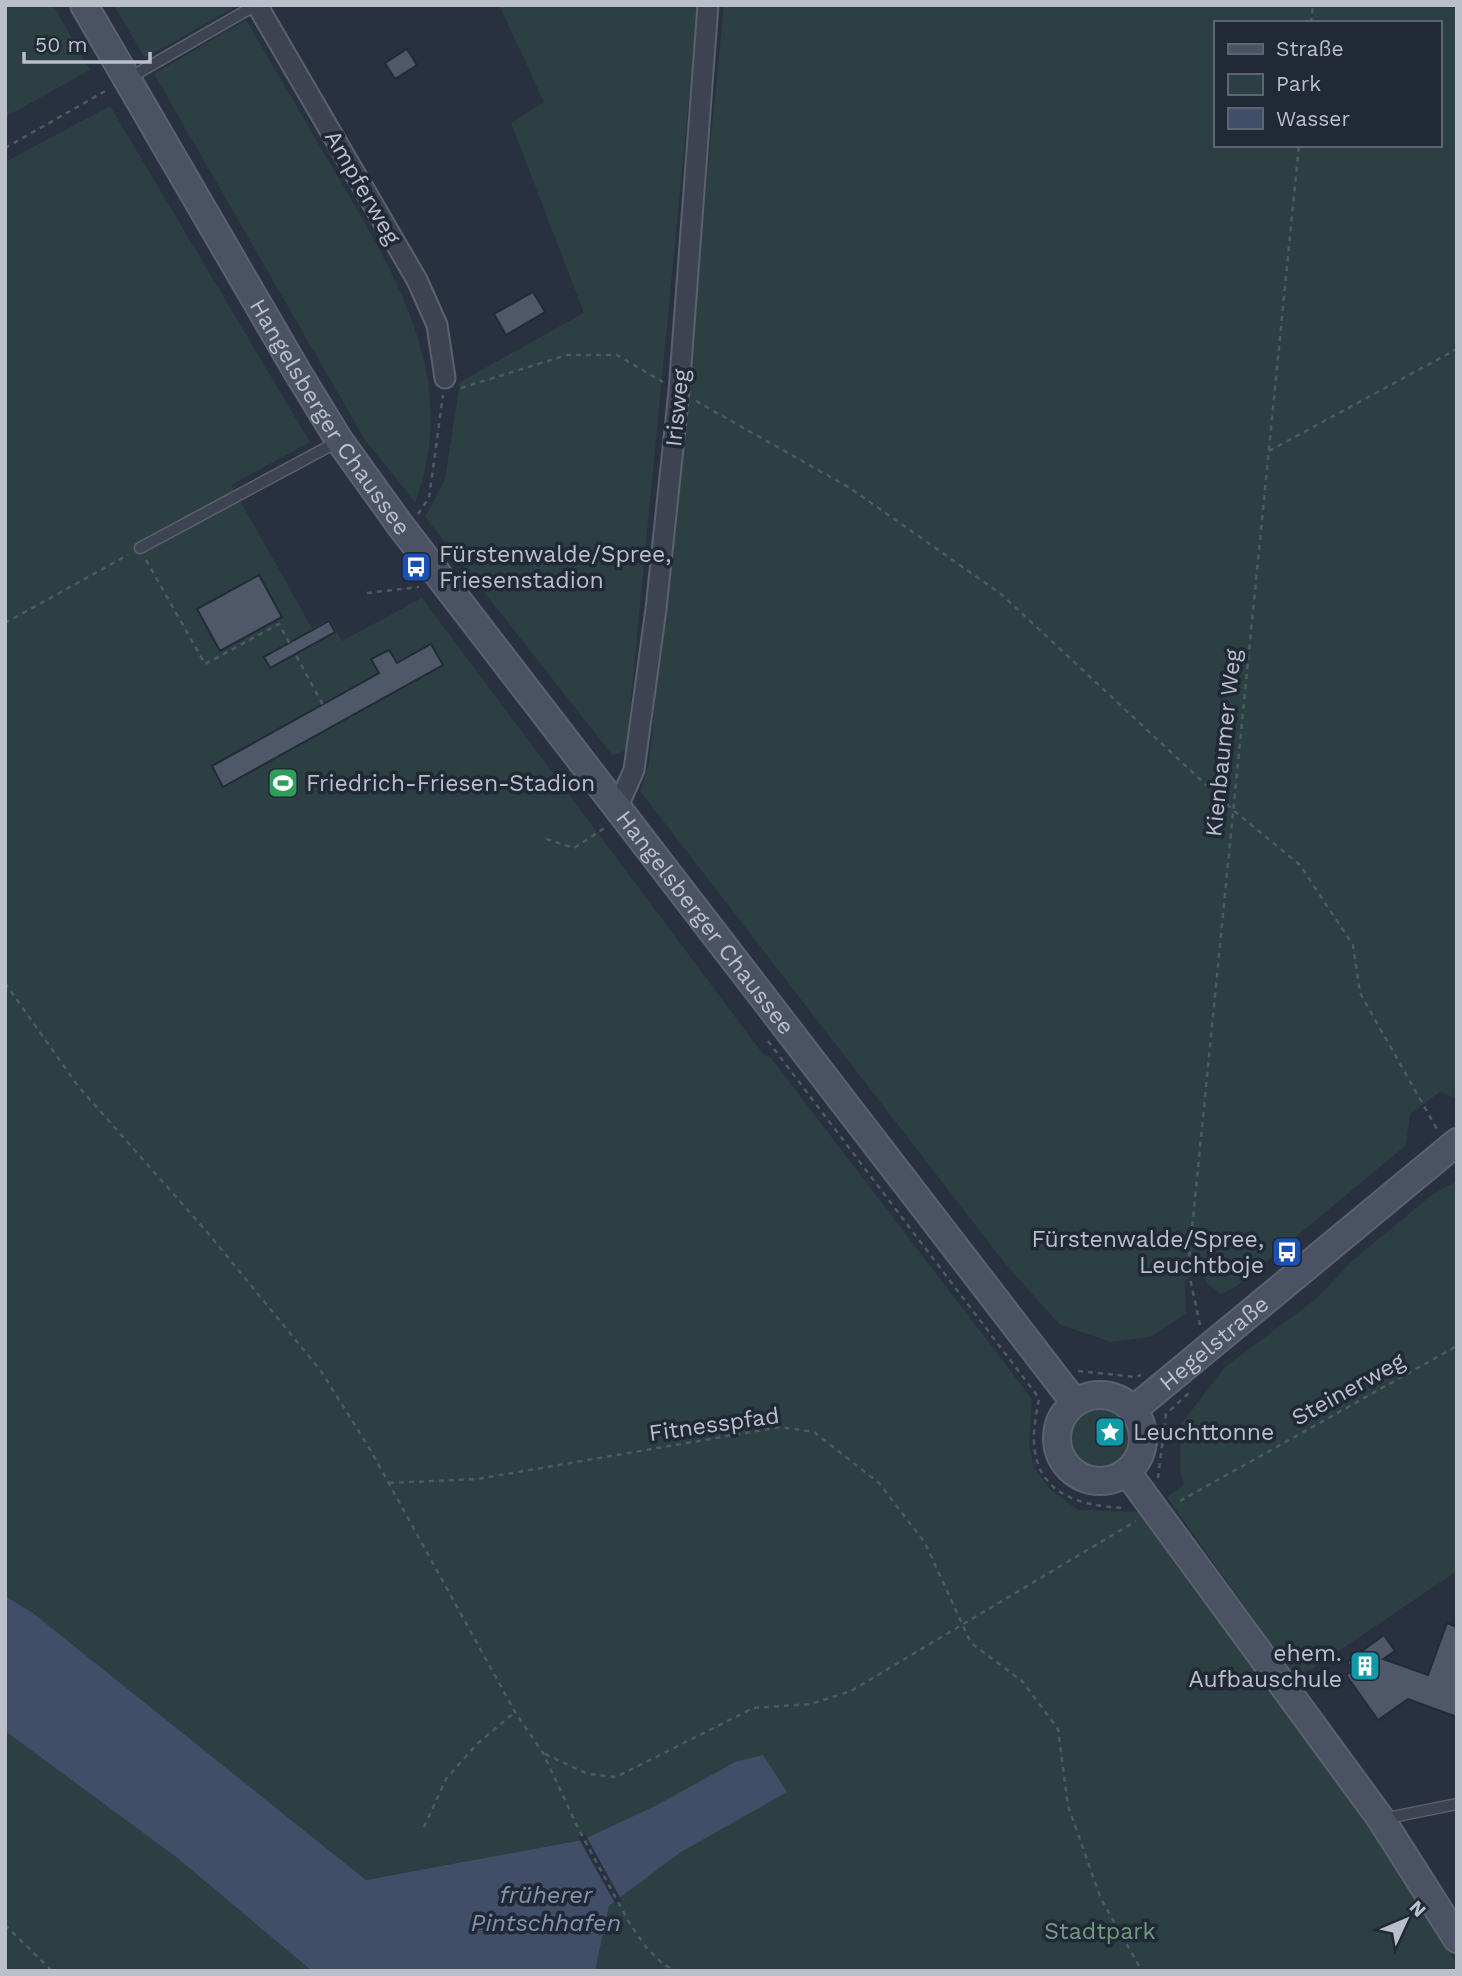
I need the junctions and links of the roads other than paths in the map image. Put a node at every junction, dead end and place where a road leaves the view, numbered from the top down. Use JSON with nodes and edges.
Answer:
{"nodes":[{"id":1,"x":84,"y":5,"type":"edge"},
{"id":2,"x":257,"y":5,"type":"edge"},
{"id":3,"x":708,"y":5,"type":"edge"},
{"id":4,"x":127,"y":79,"type":"junction"},
{"id":5,"x":444,"y":386,"type":"road end"},
{"id":6,"x":339,"y":440,"type":"junction"},
{"id":7,"x":140,"y":548,"type":"road end"},
{"id":8,"x":618,"y":806,"type":"junction"},
{"id":9,"x":1452,"y":1145,"type":"edge"},
{"id":10,"x":1067,"y":1392,"type":"junction"},
{"id":11,"x":1133,"y":1410,"type":"junction"},
{"id":12,"x":1127,"y":1472,"type":"junction"},
{"id":13,"x":1457,"y":1804,"type":"edge"},
{"id":14,"x":1381,"y":1819,"type":"junction"},
{"id":15,"x":1457,"y":1939,"type":"edge"}],
"edges":[{"from":1,"to":4,"type":"main road","name":"Hangelsberger Chaussee"},
{"from":2,"to":4,"type":"lane"},
{"from":2,"to":5,"type":"street","name":"Ampferweg"},
{"from":3,"to":8,"type":"street","name":"Irisweg"},
{"from":4,"to":6,"type":"main road","name":"Hangelsberger Chaussee"},
{"from":6,"to":7,"type":"lane"},
{"from":6,"to":8,"type":"main road","name":"Hangelsberger Chaussee"},
{"from":8,"to":10,"type":"main road","name":"Hangelsberger Chaussee"},
{"from":9,"to":11,"type":"main road","name":"Hegelstraße"},
{"from":10,"to":11,"type":"main road"},
{"from":10,"to":12,"type":"main road"},
{"from":11,"to":12,"type":"main road"},
{"from":12,"to":14,"type":"main road"},
{"from":13,"to":14,"type":"lane"},
{"from":14,"to":15,"type":"main road"}]}
